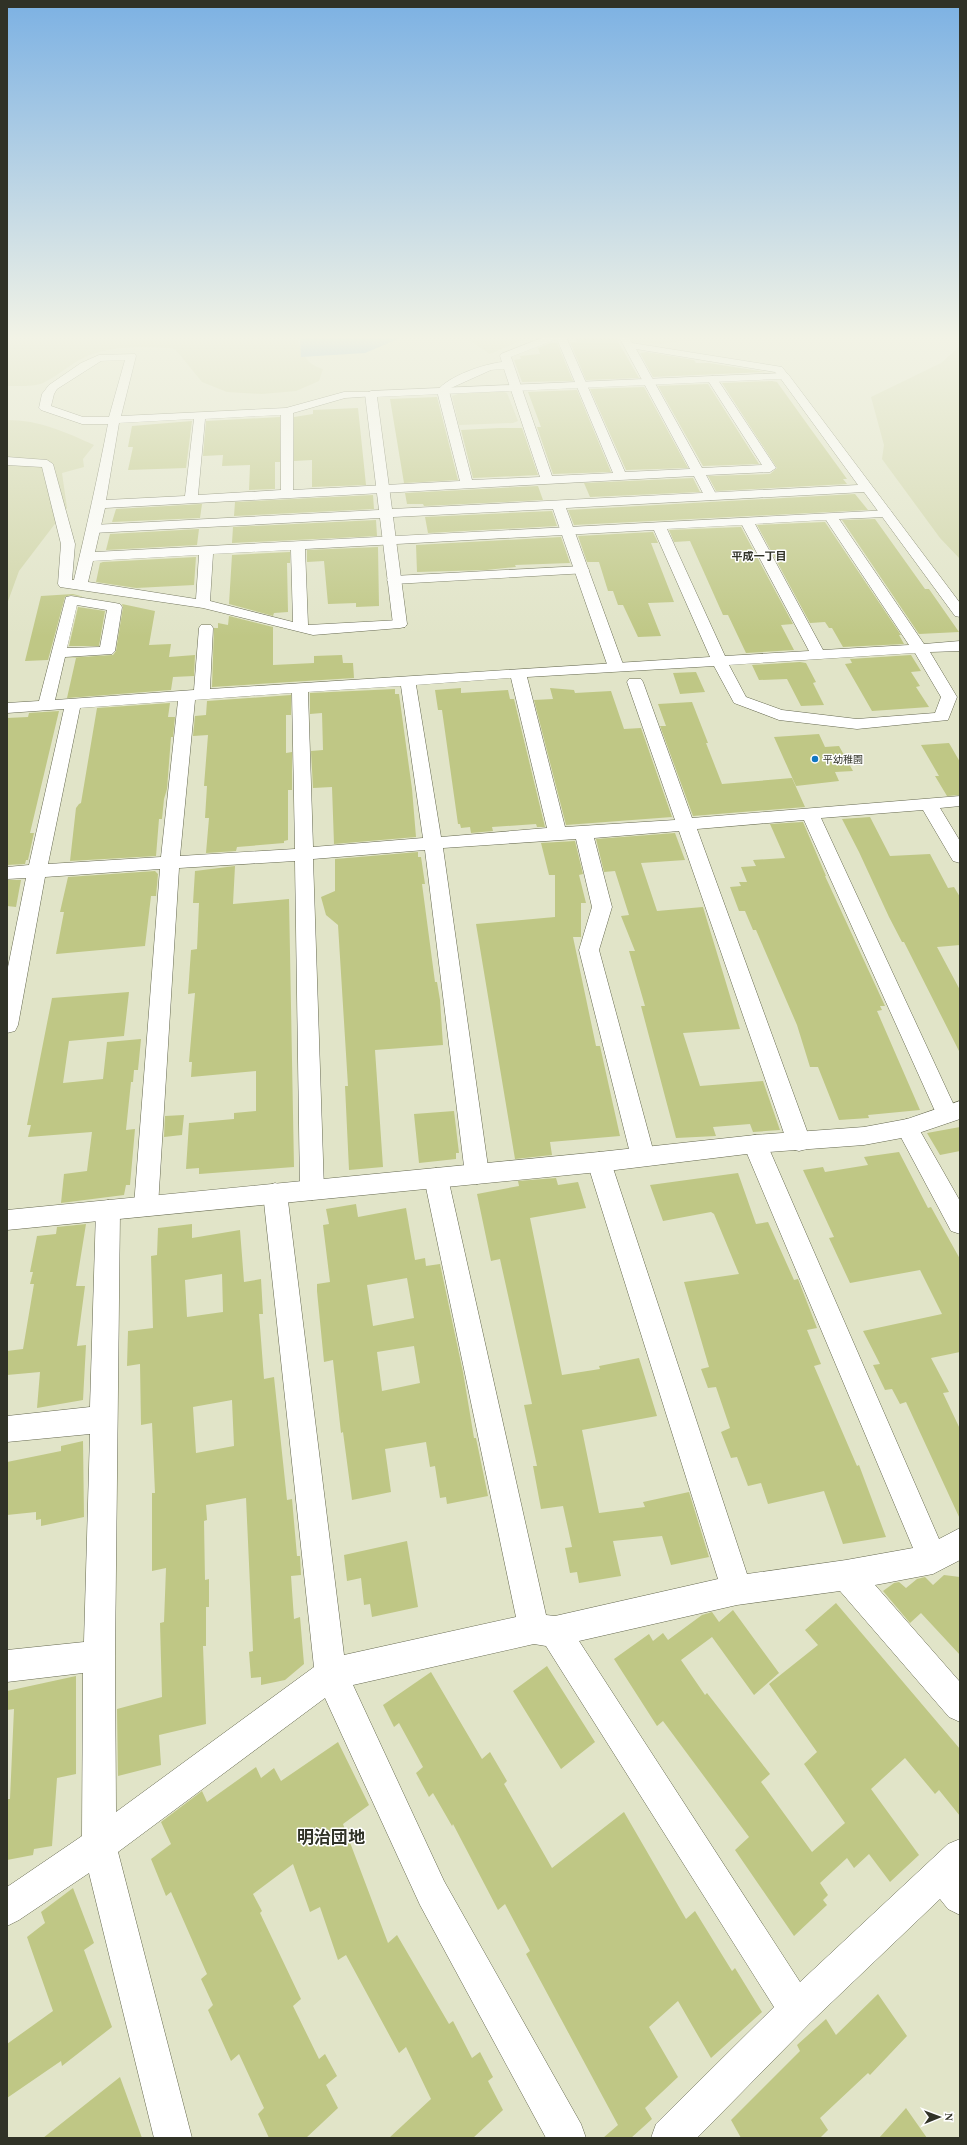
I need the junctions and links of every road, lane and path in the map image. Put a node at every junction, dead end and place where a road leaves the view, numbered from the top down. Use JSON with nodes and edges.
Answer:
{"nodes":[{"id":1,"x":111,"y":437,"type":"edge"},
{"id":2,"x":198,"y":437,"type":"edge"},
{"id":3,"x":287,"y":437,"type":"edge"},
{"id":4,"x":376,"y":437,"type":"edge"},
{"id":5,"x":455,"y":437,"type":"edge"},
{"id":6,"x":532,"y":437,"type":"edge"},
{"id":7,"x":604,"y":437,"type":"edge"},
{"id":8,"x":679,"y":437,"type":"edge"},
{"id":9,"x":750,"y":437,"type":"edge"},
{"id":10,"x":829,"y":437,"type":"edge"},
{"id":11,"x":7,"y":461,"type":"edge"},
{"id":12,"x":699,"y":472,"type":"junction"},
{"id":13,"x":621,"y":476,"type":"junction"},
{"id":14,"x":547,"y":480,"type":"junction"},
{"id":15,"x":467,"y":484,"type":"junction"},
{"id":16,"x":867,"y":488,"type":"junction"},
{"id":17,"x":383,"y":489,"type":"junction"},
{"id":18,"x":288,"y":494,"type":"junction"},
{"id":19,"x":711,"y":496,"type":"junction"},
{"id":20,"x":191,"y":499,"type":"junction"},
{"id":21,"x":99,"y":504,"type":"junction"},
{"id":22,"x":558,"y":504,"type":"junction"},
{"id":23,"x":386,"y":513,"type":"junction"},
{"id":24,"x":885,"y":513,"type":"junction"},
{"id":25,"x":830,"y":516,"type":"junction"},
{"id":26,"x":747,"y":521,"type":"junction"},
{"id":27,"x":658,"y":526,"type":"junction"},
{"id":28,"x":92,"y":529,"type":"junction"},
{"id":29,"x":568,"y":531,"type":"junction"},
{"id":30,"x":390,"y":541,"type":"junction"},
{"id":31,"x":298,"y":546,"type":"junction"},
{"id":32,"x":206,"y":551,"type":"junction"},
{"id":33,"x":85,"y":557,"type":"junction"},
{"id":34,"x":582,"y":570,"type":"junction"},
{"id":35,"x":394,"y":580,"type":"junction"},
{"id":36,"x":80,"y":585,"type":"junction"},
{"id":37,"x":203,"y":604,"type":"junction"},
{"id":38,"x":960,"y":613,"type":"edge"},
{"id":39,"x":206,"y":628,"type":"dead end"},
{"id":40,"x":301,"y":628,"type":"junction"},
{"id":41,"x":960,"y":646,"type":"edge"},
{"id":42,"x":920,"y":649,"type":"junction"},
{"id":43,"x":58,"y":653,"type":"junction"},
{"id":44,"x":818,"y":654,"type":"junction"},
{"id":45,"x":719,"y":660,"type":"junction"},
{"id":46,"x":616,"y":667,"type":"junction"},
{"id":47,"x":518,"y":673,"type":"junction"},
{"id":48,"x":408,"y":681,"type":"junction"},
{"id":49,"x":635,"y":682,"type":"dead end"},
{"id":50,"x":300,"y":689,"type":"junction"},
{"id":51,"x":194,"y":696,"type":"junction"},
{"id":52,"x":73,"y":703,"type":"junction"},
{"id":53,"x":46,"y":705,"type":"junction"},
{"id":54,"x":7,"y":708,"type":"edge"},
{"id":55,"x":960,"y":801,"type":"edge"},
{"id":56,"x":929,"y":804,"type":"junction"},
{"id":57,"x":810,"y":814,"type":"junction"},
{"id":58,"x":684,"y":823,"type":"junction"},
{"id":59,"x":557,"y":833,"type":"junction"},
{"id":60,"x":584,"y":833,"type":"junction"},
{"id":61,"x":433,"y":843,"type":"junction"},
{"id":62,"x":303,"y":854,"type":"junction"},
{"id":63,"x":960,"y":857,"type":"edge"},
{"id":64,"x":170,"y":862,"type":"junction"},
{"id":65,"x":37,"y":870,"type":"junction"},
{"id":66,"x":7,"y":873,"type":"edge"},
{"id":67,"x":7,"y":1025,"type":"edge"},
{"id":68,"x":953,"y":1112,"type":"edge"},
{"id":69,"x":907,"y":1128,"type":"junction"},
{"id":70,"x":799,"y":1142,"type":"junction"},
{"id":71,"x":755,"y":1144,"type":"junction"},
{"id":72,"x":643,"y":1157,"type":"junction"},
{"id":73,"x":599,"y":1162,"type":"junction"},
{"id":74,"x":477,"y":1174,"type":"junction"},
{"id":75,"x":436,"y":1178,"type":"junction"},
{"id":76,"x":312,"y":1190,"type":"junction"},
{"id":77,"x":275,"y":1194,"type":"junction"},
{"id":78,"x":146,"y":1206,"type":"junction"},
{"id":79,"x":108,"y":1210,"type":"junction"},
{"id":80,"x":7,"y":1220,"type":"edge"},
{"id":81,"x":960,"y":1224,"type":"edge"},
{"id":82,"x":104,"y":1419,"type":"junction"},
{"id":83,"x":7,"y":1429,"type":"edge"},
{"id":84,"x":960,"y":1543,"type":"edge"},
{"id":85,"x":933,"y":1559,"type":"junction"},
{"id":86,"x":846,"y":1575,"type":"junction"},
{"id":87,"x":737,"y":1590,"type":"junction"},
{"id":88,"x":544,"y":1630,"type":"junction"},
{"id":89,"x":99,"y":1656,"type":"junction"},
{"id":90,"x":7,"y":1666,"type":"edge"},
{"id":91,"x":331,"y":1674,"type":"junction"},
{"id":92,"x":960,"y":1706,"type":"edge"},
{"id":93,"x":98,"y":1845,"type":"junction"},
{"id":94,"x":954,"y":1876,"type":"edge"},
{"id":95,"x":7,"y":1908,"type":"edge"},
{"id":96,"x":797,"y":2010,"type":"junction"},
{"id":97,"x":173,"y":2138,"type":"edge"},
{"id":98,"x":567,"y":2138,"type":"edge"},
{"id":99,"x":670,"y":2138,"type":"edge"}],
"edges":[{"from":1,"to":21,"type":"street"},
{"from":2,"to":20,"type":"street"},
{"from":3,"to":18,"type":"street"},
{"from":4,"to":17,"type":"street"},
{"from":5,"to":15,"type":"street"},
{"from":6,"to":14,"type":"street"},
{"from":7,"to":13,"type":"street"},
{"from":8,"to":12,"type":"street"},
{"from":9,"to":12,"type":"street"},
{"from":10,"to":16,"type":"street"},
{"from":11,"to":36,"type":"street"},
{"from":12,"to":13,"type":"street"},
{"from":12,"to":19,"type":"street"},
{"from":13,"to":14,"type":"street"},
{"from":14,"to":15,"type":"street"},
{"from":15,"to":17,"type":"street"},
{"from":16,"to":19,"type":"street"},
{"from":16,"to":24,"type":"street"},
{"from":17,"to":18,"type":"street"},
{"from":17,"to":23,"type":"street"},
{"from":18,"to":20,"type":"street"},
{"from":19,"to":22,"type":"street"},
{"from":20,"to":21,"type":"street"},
{"from":21,"to":28,"type":"street"},
{"from":22,"to":23,"type":"street"},
{"from":22,"to":29,"type":"street"},
{"from":23,"to":28,"type":"street"},
{"from":23,"to":30,"type":"street"},
{"from":24,"to":25,"type":"street"},
{"from":24,"to":38,"type":"street"},
{"from":25,"to":26,"type":"street"},
{"from":25,"to":42,"type":"street"},
{"from":26,"to":27,"type":"street"},
{"from":26,"to":44,"type":"street"},
{"from":27,"to":29,"type":"street"},
{"from":27,"to":45,"type":"street"},
{"from":28,"to":33,"type":"street"},
{"from":29,"to":30,"type":"street"},
{"from":29,"to":34,"type":"street"},
{"from":30,"to":31,"type":"street"},
{"from":30,"to":35,"type":"street"},
{"from":31,"to":32,"type":"street"},
{"from":31,"to":40,"type":"street"},
{"from":32,"to":33,"type":"street"},
{"from":32,"to":37,"type":"street"},
{"from":33,"to":36,"type":"street"},
{"from":34,"to":35,"type":"street"},
{"from":34,"to":46,"type":"street"},
{"from":35,"to":40,"type":"street"},
{"from":36,"to":37,"type":"street"},
{"from":37,"to":40,"type":"street"},
{"from":39,"to":51,"type":"street"},
{"from":41,"to":42,"type":"street"},
{"from":42,"to":44,"type":"street"},
{"from":42,"to":45,"type":"street"},
{"from":43,"to":43,"type":"street"},
{"from":43,"to":53,"type":"street"},
{"from":44,"to":45,"type":"street"},
{"from":45,"to":46,"type":"street"},
{"from":46,"to":47,"type":"street"},
{"from":47,"to":48,"type":"street"},
{"from":47,"to":59,"type":"street"},
{"from":48,"to":50,"type":"street"},
{"from":48,"to":61,"type":"street"},
{"from":49,"to":58,"type":"street"},
{"from":50,"to":51,"type":"street"},
{"from":50,"to":62,"type":"street"},
{"from":51,"to":52,"type":"street"},
{"from":51,"to":64,"type":"street"},
{"from":52,"to":53,"type":"street"},
{"from":52,"to":65,"type":"street"},
{"from":53,"to":54,"type":"street"},
{"from":55,"to":56,"type":"street"},
{"from":56,"to":57,"type":"street"},
{"from":56,"to":63,"type":"street"},
{"from":57,"to":58,"type":"street"},
{"from":57,"to":68,"type":"street"},
{"from":58,"to":60,"type":"street"},
{"from":58,"to":70,"type":"street"},
{"from":59,"to":60,"type":"street"},
{"from":59,"to":61,"type":"street"},
{"from":60,"to":72,"type":"street"},
{"from":61,"to":62,"type":"street"},
{"from":61,"to":74,"type":"street"},
{"from":62,"to":64,"type":"street"},
{"from":62,"to":76,"type":"street"},
{"from":64,"to":65,"type":"street"},
{"from":64,"to":78,"type":"street"},
{"from":65,"to":66,"type":"street"},
{"from":65,"to":67,"type":"street"},
{"from":68,"to":69,"type":"street"},
{"from":69,"to":70,"type":"street"},
{"from":69,"to":81,"type":"street"},
{"from":70,"to":71,"type":"street"},
{"from":71,"to":72,"type":"street"},
{"from":71,"to":85,"type":"street"},
{"from":72,"to":73,"type":"street"},
{"from":73,"to":74,"type":"street"},
{"from":73,"to":87,"type":"street"},
{"from":74,"to":75,"type":"street"},
{"from":75,"to":76,"type":"street"},
{"from":75,"to":88,"type":"street"},
{"from":76,"to":77,"type":"street"},
{"from":77,"to":78,"type":"street"},
{"from":77,"to":91,"type":"street"},
{"from":78,"to":79,"type":"street"},
{"from":79,"to":80,"type":"street"},
{"from":79,"to":82,"type":"street"},
{"from":82,"to":83,"type":"street"},
{"from":82,"to":89,"type":"street"},
{"from":84,"to":85,"type":"street"},
{"from":85,"to":86,"type":"street"},
{"from":86,"to":87,"type":"street"},
{"from":86,"to":92,"type":"street"},
{"from":87,"to":88,"type":"street"},
{"from":88,"to":91,"type":"street"},
{"from":88,"to":96,"type":"street"},
{"from":89,"to":90,"type":"street"},
{"from":89,"to":93,"type":"street"},
{"from":91,"to":93,"type":"street"},
{"from":91,"to":98,"type":"street"},
{"from":93,"to":95,"type":"street"},
{"from":93,"to":97,"type":"street"},
{"from":94,"to":96,"type":"street"},
{"from":96,"to":99,"type":"street"}]}
